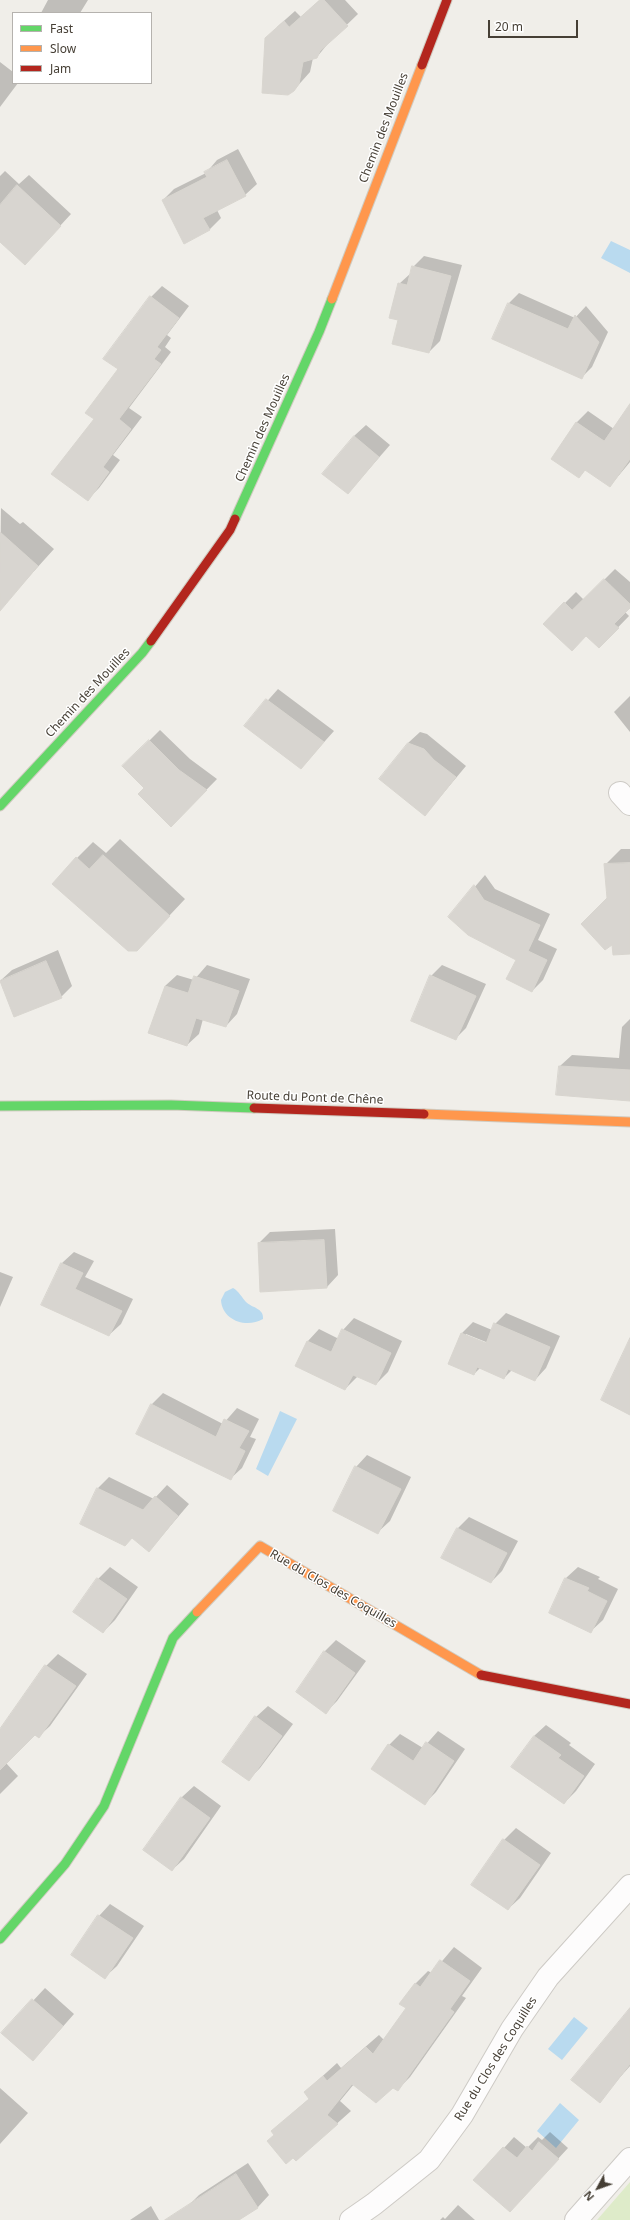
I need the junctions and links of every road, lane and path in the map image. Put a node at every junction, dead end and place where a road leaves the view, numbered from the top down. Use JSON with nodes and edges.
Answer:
{"nodes":[{"id":1,"x":447,"y":0,"type":"edge"},
{"id":2,"x":0,"y":806,"type":"edge"},
{"id":3,"x":0,"y":1106,"type":"edge"},
{"id":4,"x":630,"y":1122,"type":"edge"},
{"id":5,"x":630,"y":1704,"type":"edge"},
{"id":6,"x":630,"y":1886,"type":"edge"},
{"id":7,"x":0,"y":1939,"type":"edge"},
{"id":8,"x":630,"y":2159,"type":"edge"},
{"id":9,"x":351,"y":2220,"type":"edge"},
{"id":10,"x":576,"y":2220,"type":"edge"}],
"edges":[{"from":1,"to":2,"type":"street","name":"Chemin des Mouilles"},
{"from":3,"to":4,"type":"street","name":"Route du Pont de Chêne"},
{"from":5,"to":7,"type":"street","name":"Rue du Clos des Coquilles"},
{"from":6,"to":9,"type":"street","name":"Rue du Clos des Coquilles"},
{"from":8,"to":10,"type":"street"}]}
